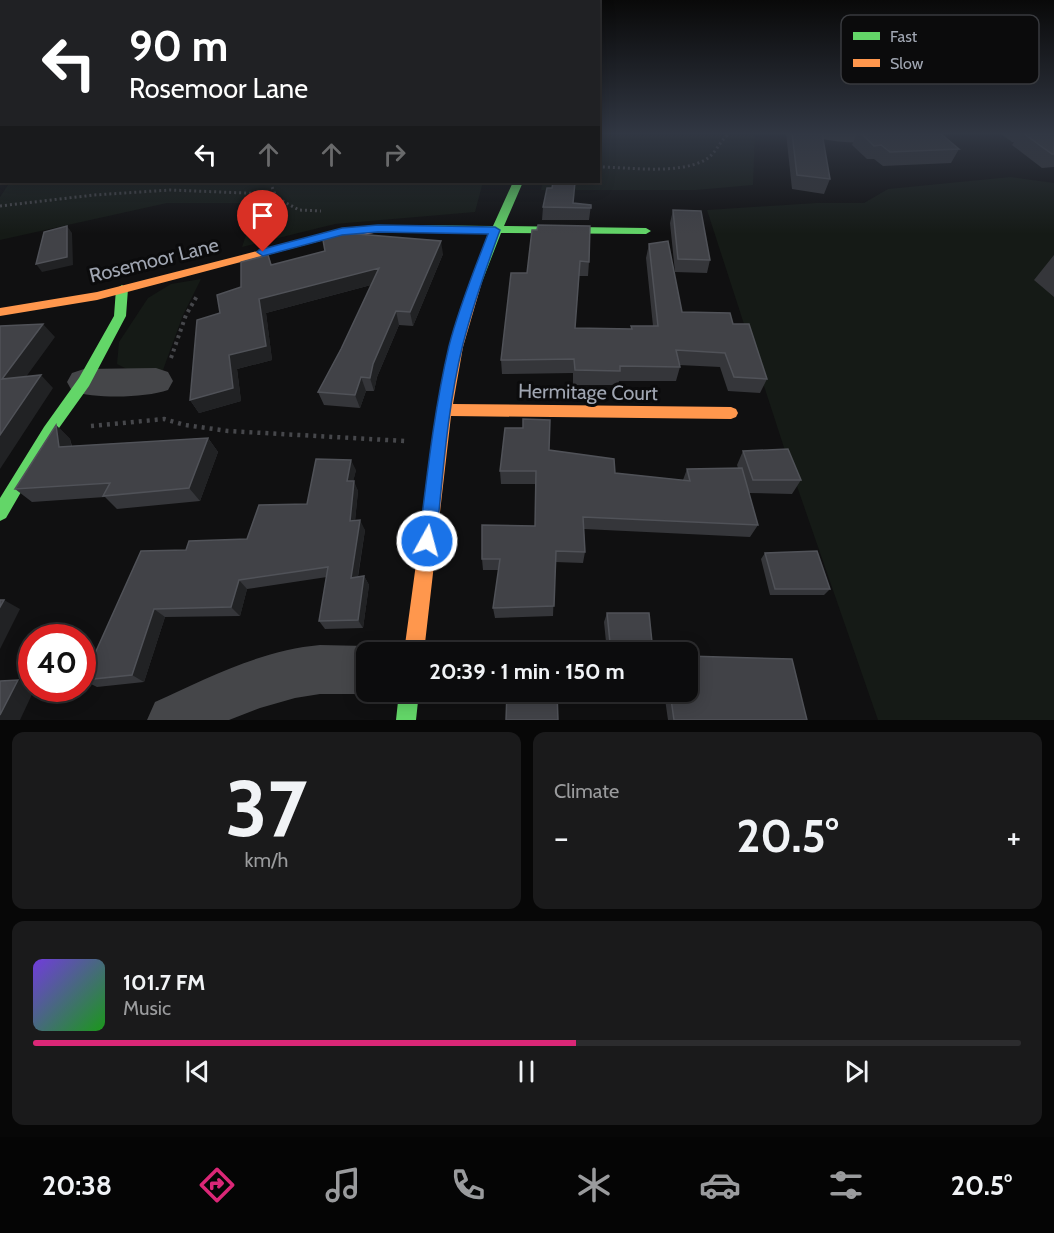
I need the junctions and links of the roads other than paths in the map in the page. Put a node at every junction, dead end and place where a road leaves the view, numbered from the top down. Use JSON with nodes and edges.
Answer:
{"nodes":[{"id":1,"x":518,"y":183,"type":"edge"},
{"id":2,"x":495,"y":230,"type":"junction"},
{"id":3,"x":646,"y":231,"type":"dead end"},
{"id":4,"x":122,"y":289,"type":"junction"},
{"id":5,"x":0,"y":312,"type":"edge"},
{"id":6,"x":156,"y":381,"type":"dead end"},
{"id":7,"x":84,"y":382,"type":"junction"},
{"id":8,"x":444,"y":410,"type":"junction"},
{"id":9,"x":731,"y":413,"type":"dead end"},
{"id":10,"x":0,"y":513,"type":"edge"},
{"id":11,"x":415,"y":642,"type":"edge"},
{"id":12,"x":356,"y":670,"type":"edge"},
{"id":13,"x":408,"y":702,"type":"edge"},
{"id":14,"x":173,"y":720,"type":"edge"},
{"id":15,"x":406,"y":720,"type":"edge"}],
"edges":[{"from":1,"to":2,"type":"street"},
{"from":2,"to":3,"type":"street","name":"Rosemoor Lane"},
{"from":2,"to":4,"type":"street","name":"Rosemoor Lane"},
{"from":2,"to":8,"type":"street"},
{"from":4,"to":5,"type":"street","name":"Rosemoor Lane"},
{"from":4,"to":7,"type":"street"},
{"from":6,"to":7,"type":"street"},
{"from":7,"to":10,"type":"street"},
{"from":8,"to":9,"type":"street","name":"Hermitage Court"},
{"from":8,"to":11,"type":"street"},
{"from":12,"to":14,"type":"street"},
{"from":13,"to":15,"type":"street"}]}
